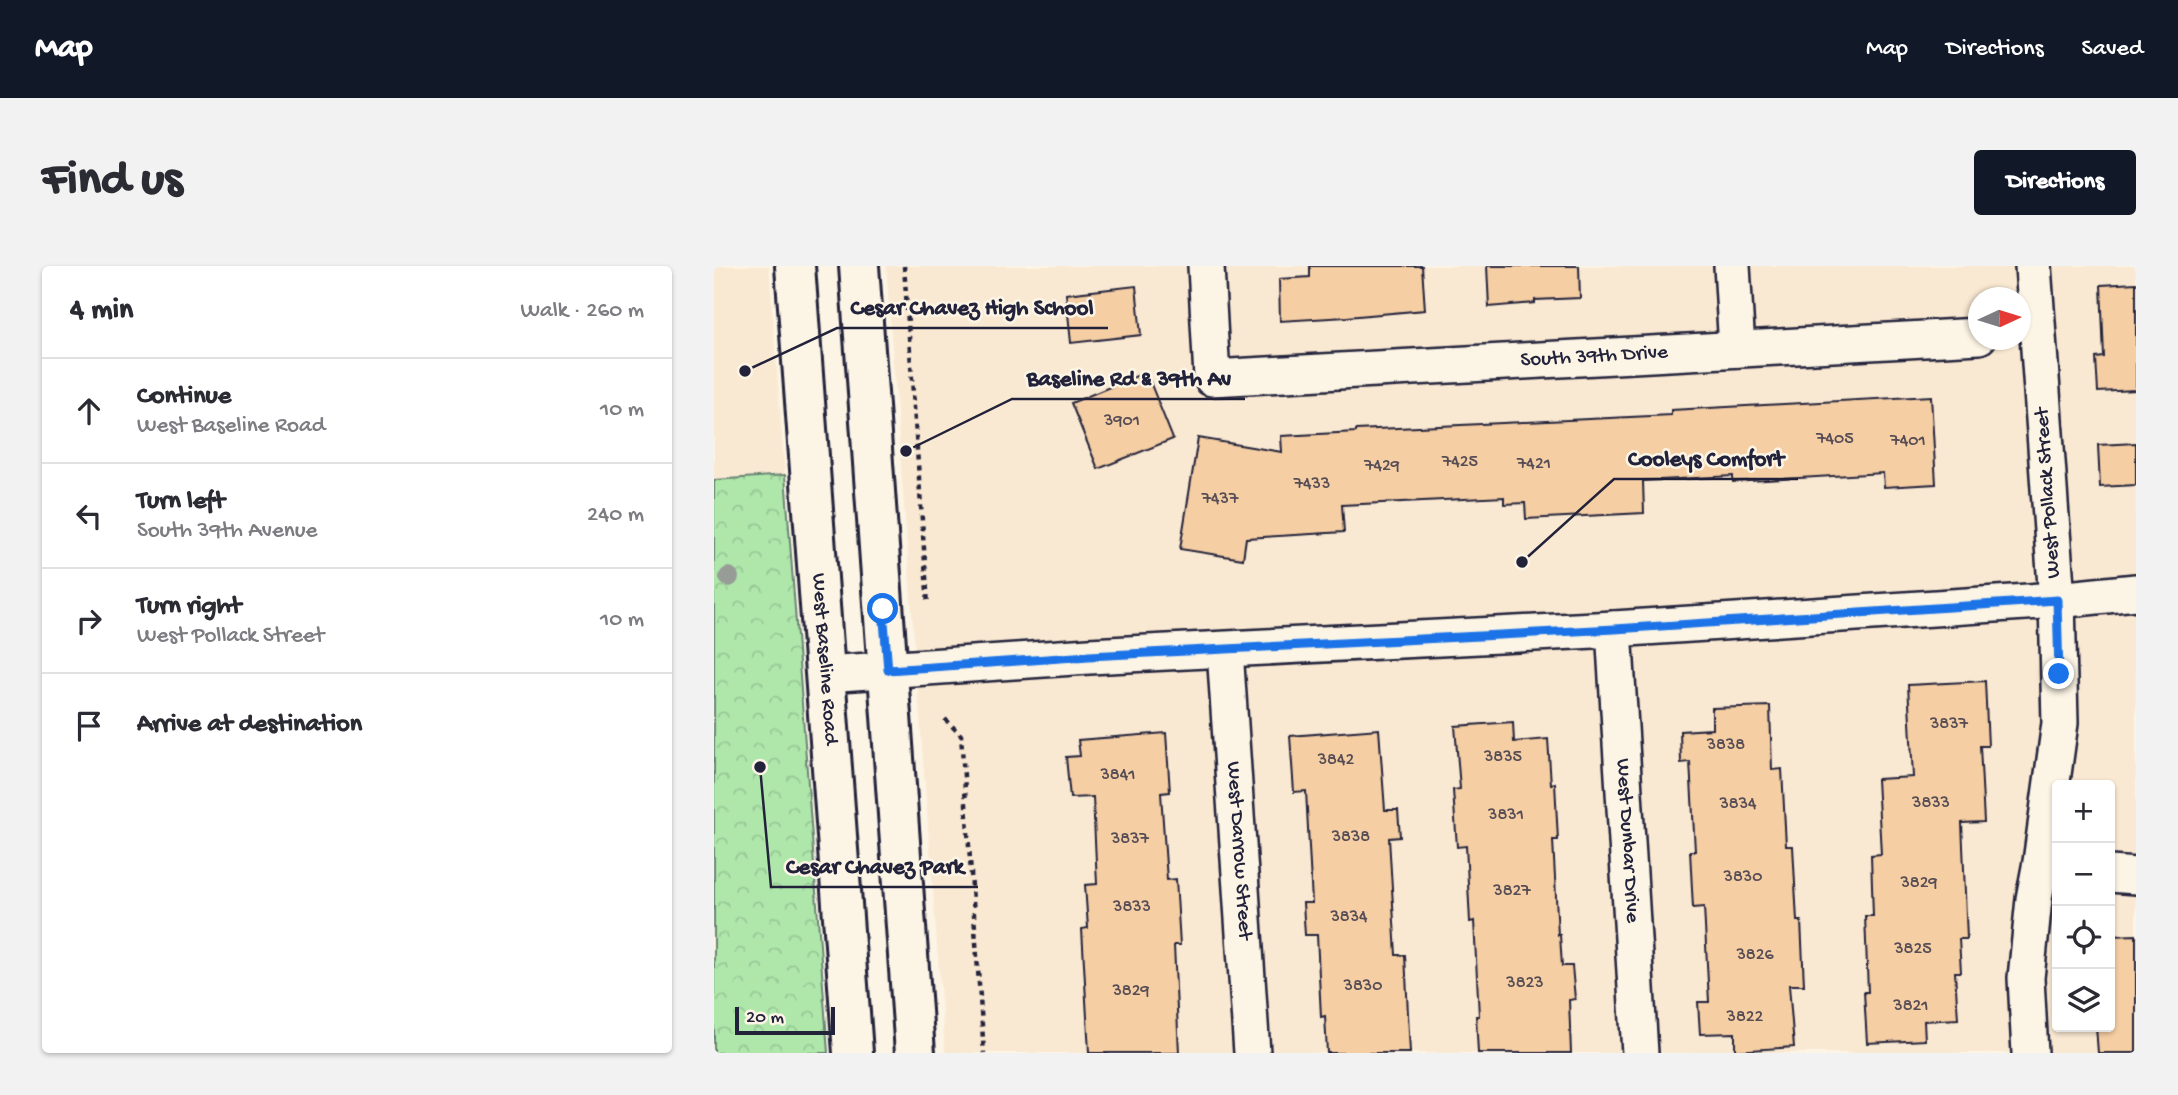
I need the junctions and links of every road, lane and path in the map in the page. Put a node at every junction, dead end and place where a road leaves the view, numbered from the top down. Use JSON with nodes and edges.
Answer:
{"nodes":[{"id":1,"x":796,"y":266,"type":"edge"},
{"id":2,"x":859,"y":266,"type":"edge"},
{"id":3,"x":904,"y":266,"type":"edge"},
{"id":4,"x":1206,"y":266,"type":"edge"},
{"id":5,"x":1732,"y":266,"type":"edge"},
{"id":6,"x":2033,"y":266,"type":"edge"},
{"id":7,"x":2031,"y":293,"type":"edge"},
{"id":8,"x":1968,"y":337,"type":"edge"},
{"id":9,"x":1737,"y":349,"type":"junction"},
{"id":10,"x":2030,"y":350,"type":"edge"},
{"id":11,"x":2136,"y":592,"type":"edge"},
{"id":12,"x":2057,"y":600,"type":"junction"},
{"id":13,"x":928,"y":605,"type":"dead end"},
{"id":14,"x":1615,"y":629,"type":"junction"},
{"id":15,"x":1225,"y":650,"type":"junction"},
{"id":16,"x":888,"y":670,"type":"junction"},
{"id":17,"x":825,"y":674,"type":"junction"},
{"id":18,"x":945,"y":719,"type":"dead end"},
{"id":19,"x":2049,"y":863,"type":"edge"},
{"id":20,"x":2115,"y":874,"type":"edge"},
{"id":21,"x":2136,"y":876,"type":"edge"},
{"id":22,"x":853,"y":1053,"type":"edge"},
{"id":23,"x":915,"y":1053,"type":"edge"},
{"id":24,"x":984,"y":1053,"type":"edge"},
{"id":25,"x":1252,"y":1053,"type":"edge"},
{"id":26,"x":1640,"y":1053,"type":"edge"},
{"id":27,"x":2030,"y":1053,"type":"edge"}],
"edges":[{"from":1,"to":17,"type":"main road","name":"West Baseline Road"},
{"from":2,"to":16,"type":"main road"},
{"from":3,"to":13,"type":"path"},
{"from":4,"to":9,"type":"street","name":"South 39th Drive"},
{"from":5,"to":9,"type":"street"},
{"from":6,"to":7,"type":"street","name":"West Pollack Street"},
{"from":8,"to":9,"type":"street","name":"South 39th Drive"},
{"from":10,"to":12,"type":"street","name":"West Pollack Street"},
{"from":11,"to":12,"type":"street"},
{"from":12,"to":14,"type":"street"},
{"from":12,"to":19,"type":"street","name":"West Pollack Street"},
{"from":14,"to":15,"type":"street"},
{"from":14,"to":26,"type":"street","name":"West Dunbar Drive"},
{"from":15,"to":16,"type":"street"},
{"from":15,"to":25,"type":"street","name":"West Darrow Street"},
{"from":16,"to":17,"type":"street"},
{"from":16,"to":23,"type":"main road"},
{"from":17,"to":22,"type":"main road","name":"West Baseline Road"},
{"from":18,"to":24,"type":"path"},
{"from":19,"to":27,"type":"street","name":"West Pollack Street"},
{"from":20,"to":21,"type":"street"}]}
